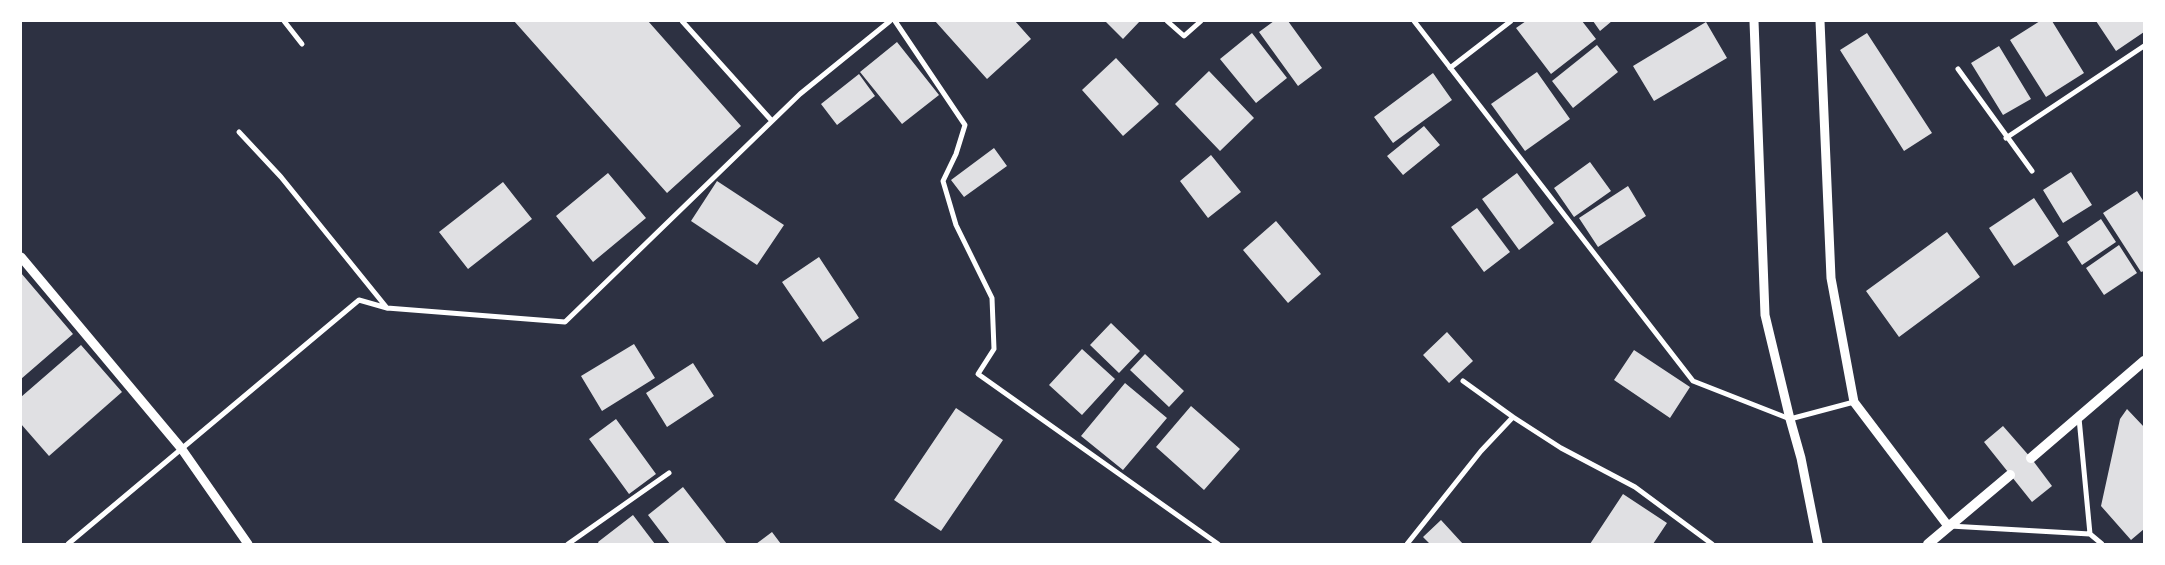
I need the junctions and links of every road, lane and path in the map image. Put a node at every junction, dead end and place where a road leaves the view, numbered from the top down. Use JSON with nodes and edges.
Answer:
{"nodes":[{"id":1,"x":284,"y":21,"type":"edge"},
{"id":2,"x":682,"y":21,"type":"edge"},
{"id":3,"x":890,"y":21,"type":"edge"},
{"id":4,"x":895,"y":21,"type":"edge"},
{"id":5,"x":1167,"y":21,"type":"edge"},
{"id":6,"x":1201,"y":21,"type":"edge"},
{"id":7,"x":1414,"y":21,"type":"edge"},
{"id":8,"x":1511,"y":21,"type":"edge"},
{"id":9,"x":1754,"y":21,"type":"edge"},
{"id":10,"x":1820,"y":21,"type":"edge"},
{"id":11,"x":302,"y":44,"type":"dead end"},
{"id":12,"x":2144,"y":46,"type":"edge"},
{"id":13,"x":1450,"y":68,"type":"junction"},
{"id":14,"x":1958,"y":69,"type":"dead end"},
{"id":15,"x":772,"y":121,"type":"junction"},
{"id":16,"x":239,"y":132,"type":"dead end"},
{"id":17,"x":2006,"y":138,"type":"junction"},
{"id":18,"x":2032,"y":171,"type":"dead end"},
{"id":19,"x":21,"y":257,"type":"edge"},
{"id":20,"x":387,"y":308,"type":"junction"},
{"id":21,"x":2144,"y":361,"type":"edge"},
{"id":22,"x":1463,"y":381,"type":"dead end"},
{"id":23,"x":1854,"y":402,"type":"junction"},
{"id":24,"x":1513,"y":417,"type":"junction"},
{"id":25,"x":2079,"y":417,"type":"junction"},
{"id":26,"x":1790,"y":420,"type":"junction"},
{"id":27,"x":181,"y":448,"type":"junction"},
{"id":28,"x":2031,"y":458,"type":"dead end"},
{"id":29,"x":669,"y":473,"type":"dead end"},
{"id":30,"x":2010,"y":475,"type":"dead end"},
{"id":31,"x":1948,"y":526,"type":"junction"},
{"id":32,"x":2090,"y":534,"type":"junction"},
{"id":33,"x":68,"y":544,"type":"edge"},
{"id":34,"x":248,"y":544,"type":"edge"},
{"id":35,"x":568,"y":544,"type":"edge"},
{"id":36,"x":1218,"y":544,"type":"edge"},
{"id":37,"x":1407,"y":544,"type":"edge"},
{"id":38,"x":1712,"y":544,"type":"edge"},
{"id":39,"x":1818,"y":544,"type":"edge"},
{"id":40,"x":1928,"y":544,"type":"edge"},
{"id":41,"x":2102,"y":544,"type":"edge"}],
"edges":[{"from":1,"to":11,"type":"street"},
{"from":2,"to":15,"type":"street"},
{"from":3,"to":15,"type":"street"},
{"from":4,"to":36,"type":"street"},
{"from":5,"to":6,"type":"street"},
{"from":7,"to":13,"type":"street"},
{"from":8,"to":13,"type":"street"},
{"from":9,"to":26,"type":"street"},
{"from":10,"to":23,"type":"street"},
{"from":12,"to":17,"type":"street"},
{"from":13,"to":26,"type":"street"},
{"from":14,"to":17,"type":"street"},
{"from":15,"to":20,"type":"street"},
{"from":16,"to":20,"type":"street"},
{"from":17,"to":18,"type":"street"},
{"from":19,"to":27,"type":"street"},
{"from":20,"to":27,"type":"street"},
{"from":21,"to":25,"type":"main road"},
{"from":22,"to":24,"type":"street"},
{"from":23,"to":26,"type":"street"},
{"from":23,"to":31,"type":"street"},
{"from":24,"to":37,"type":"street"},
{"from":24,"to":38,"type":"street"},
{"from":25,"to":28,"type":"main road"},
{"from":25,"to":32,"type":"street"},
{"from":26,"to":39,"type":"street"},
{"from":27,"to":33,"type":"street"},
{"from":27,"to":34,"type":"street"},
{"from":29,"to":35,"type":"street"},
{"from":30,"to":31,"type":"main road"},
{"from":31,"to":32,"type":"street"},
{"from":31,"to":40,"type":"main road"},
{"from":32,"to":41,"type":"street"}]}
